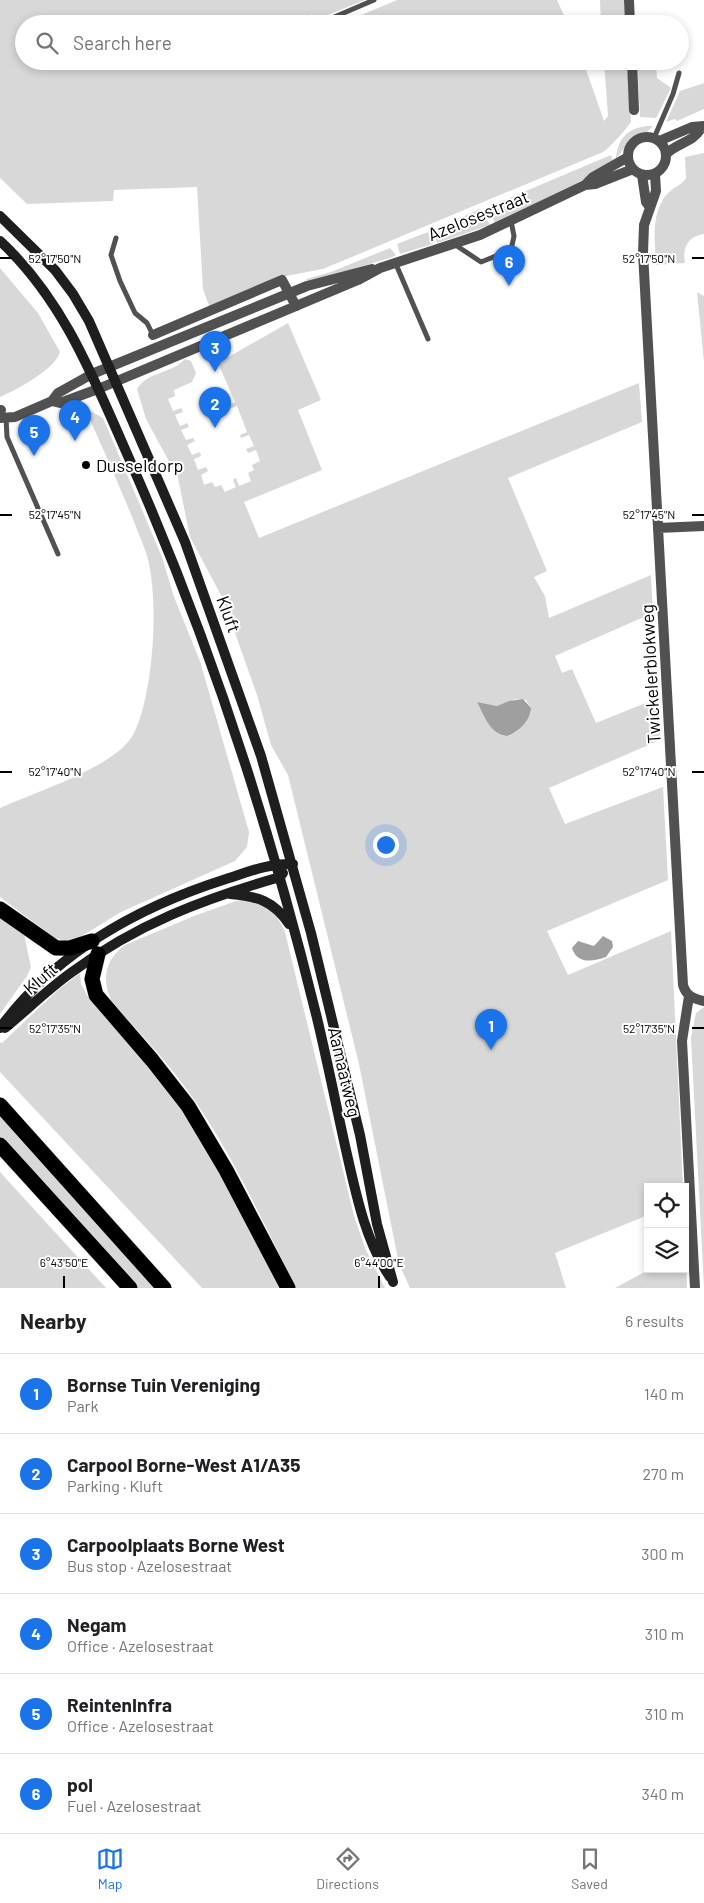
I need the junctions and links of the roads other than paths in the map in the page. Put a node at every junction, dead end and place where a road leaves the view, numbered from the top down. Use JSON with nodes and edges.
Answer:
{"nodes":[{"id":1,"x":374,"y":0,"type":"edge"},
{"id":2,"x":629,"y":0,"type":"edge"},
{"id":3,"x":339,"y":15,"type":"edge"},
{"id":4,"x":630,"y":15,"type":"edge"},
{"id":5,"x":632,"y":70,"type":"edge"},
{"id":6,"x":679,"y":73,"type":"dead end"},
{"id":7,"x":634,"y":110,"type":"dead end"},
{"id":8,"x":702,"y":127,"type":"edge"},
{"id":9,"x":656,"y":140,"type":"junction"},
{"id":10,"x":666,"y":154,"type":"junction"},
{"id":11,"x":628,"y":157,"type":"junction"},
{"id":12,"x":633,"y":169,"type":"junction"},
{"id":13,"x":655,"y":174,"type":"junction"},
{"id":14,"x":642,"y":175,"type":"junction"},
{"id":15,"x":585,"y":185,"type":"junction"},
{"id":16,"x":649,"y":206,"type":"junction"},
{"id":17,"x":0,"y":216,"type":"edge"},
{"id":18,"x":511,"y":221,"type":"junction"},
{"id":19,"x":116,"y":238,"type":"dead end"},
{"id":20,"x":0,"y":241,"type":"edge"},
{"id":21,"x":454,"y":244,"type":"junction"},
{"id":22,"x":395,"y":262,"type":"junction"},
{"id":23,"x":380,"y":268,"type":"junction"},
{"id":24,"x":289,"y":294,"type":"junction"},
{"id":25,"x":296,"y":306,"type":"junction"},
{"id":26,"x":189,"y":334,"type":"junction"},
{"id":27,"x":153,"y":335,"type":"joint"},
{"id":28,"x":428,"y":339,"type":"dead end"},
{"id":29,"x":196,"y":348,"type":"junction"},
{"id":30,"x":110,"y":367,"type":"junction"},
{"id":31,"x":92,"y":374,"type":"junction"},
{"id":32,"x":116,"y":382,"type":"junction"},
{"id":33,"x":98,"y":388,"type":"junction"},
{"id":34,"x":52,"y":401,"type":"junction"},
{"id":35,"x":2,"y":414,"type":"edge"},
{"id":36,"x":704,"y":526,"type":"edge"},
{"id":37,"x":658,"y":528,"type":"junction"},
{"id":38,"x":58,"y":554,"type":"dead end"},
{"id":39,"x":276,"y":864,"type":"junction"},
{"id":40,"x":293,"y":864,"type":"junction"},
{"id":41,"x":280,"y":877,"type":"junction"},
{"id":42,"x":224,"y":894,"type":"junction"},
{"id":43,"x":0,"y":908,"type":"edge"},
{"id":44,"x":294,"y":931,"type":"junction"},
{"id":45,"x":95,"y":947,"type":"junction"},
{"id":46,"x":689,"y":996,"type":"junction"},
{"id":47,"x":704,"y":1001,"type":"edge"},
{"id":48,"x":0,"y":1030,"type":"edge"},
{"id":49,"x":0,"y":1105,"type":"edge"},
{"id":50,"x":0,"y":1145,"type":"edge"},
{"id":51,"x":137,"y":1258,"type":"junction"},
{"id":52,"x":395,"y":1285,"type":"edge"},
{"id":53,"x":130,"y":1288,"type":"edge"},
{"id":54,"x":164,"y":1288,"type":"edge"},
{"id":55,"x":176,"y":1288,"type":"edge"},
{"id":56,"x":288,"y":1288,"type":"edge"},
{"id":57,"x":695,"y":1288,"type":"edge"}],
"edges":[{"from":1,"to":3,"type":"lane"},
{"from":2,"to":4,"type":"street"},
{"from":5,"to":7,"type":"street"},
{"from":6,"to":9,"type":"lane"},
{"from":8,"to":9,"type":"street"},
{"from":8,"to":10,"type":"street"},
{"from":9,"to":10,"type":"street"},
{"from":9,"to":11,"type":"street"},
{"from":10,"to":13,"type":"street"},
{"from":11,"to":12,"type":"street"},
{"from":11,"to":15,"type":"street","name":"Azelosestraat"},
{"from":12,"to":14,"type":"street"},
{"from":12,"to":15,"type":"street","name":"Azelosestraat"},
{"from":13,"to":14,"type":"street"},
{"from":13,"to":16,"type":"street","name":"Twickelerblokweg"},
{"from":14,"to":16,"type":"street","name":"Twickelerblokweg"},
{"from":15,"to":18,"type":"street","name":"Azelosestraat"},
{"from":16,"to":37,"type":"street","name":"Twickelerblokweg"},
{"from":17,"to":30,"type":"main road","name":"Kluft"},
{"from":18,"to":21,"type":"street","name":"Azelosestraat"},
{"from":18,"to":21,"type":"lane"},
{"from":19,"to":27,"type":"lane"},
{"from":20,"to":31,"type":"main road","name":"Kluft"},
{"from":21,"to":22,"type":"street","name":"Azelosestraat"},
{"from":22,"to":23,"type":"street","name":"Azelosestraat"},
{"from":22,"to":28,"type":"lane"},
{"from":23,"to":24,"type":"street","name":"Azelosestraat"},
{"from":23,"to":25,"type":"street","name":"Azelosestraat"},
{"from":24,"to":25,"type":"street"},
{"from":24,"to":26,"type":"street","name":"Azelosestraat"},
{"from":24,"to":27,"type":"street"},
{"from":25,"to":29,"type":"street","name":"Azelosestraat"},
{"from":26,"to":29,"type":"street"},
{"from":26,"to":30,"type":"street","name":"Azelosestraat"},
{"from":29,"to":32,"type":"street","name":"Azelosestraat"},
{"from":30,"to":31,"type":"street","name":"Azelosestraat"},
{"from":30,"to":32,"type":"main road","name":"Kluft"},
{"from":31,"to":33,"type":"main road","name":"Kluft"},
{"from":31,"to":34,"type":"street","name":"Azelosestraat"},
{"from":32,"to":33,"type":"street","name":"Azelosestraat"},
{"from":32,"to":40,"type":"main road","name":"Kluft"},
{"from":33,"to":34,"type":"street","name":"Azelosestraat"},
{"from":33,"to":39,"type":"main road","name":"Kluft"},
{"from":34,"to":35,"type":"street","name":"Azelosestraat"},
{"from":35,"to":38,"type":"lane"},
{"from":36,"to":37,"type":"street"},
{"from":37,"to":46,"type":"street","name":"Twickelerblokweg"},
{"from":39,"to":40,"type":"main road","name":"Kluft"},
{"from":39,"to":41,"type":"main road","name":"Aamaatweg"},
{"from":39,"to":45,"type":"main road","name":"Kluft"},
{"from":40,"to":41,"type":"main road","name":"Kluft"},
{"from":40,"to":52,"type":"main road","name":"Aamaatweg"},
{"from":41,"to":42,"type":"main road","name":"Kluft"},
{"from":41,"to":44,"type":"main road","name":"Aamaatweg"},
{"from":42,"to":44,"type":"main road"},
{"from":42,"to":45,"type":"main road","name":"Kluft"},
{"from":43,"to":45,"type":"highway"},
{"from":44,"to":52,"type":"main road","name":"Aamaatweg"},
{"from":45,"to":48,"type":"main road","name":"Kluft"},
{"from":45,"to":56,"type":"highway"},
{"from":46,"to":47,"type":"street"},
{"from":46,"to":57,"type":"street","name":"Twickelerblokweg"},
{"from":49,"to":51,"type":"highway"},
{"from":50,"to":53,"type":"highway"},
{"from":51,"to":54,"type":"highway"},
{"from":51,"to":55,"type":"highway"}]}
